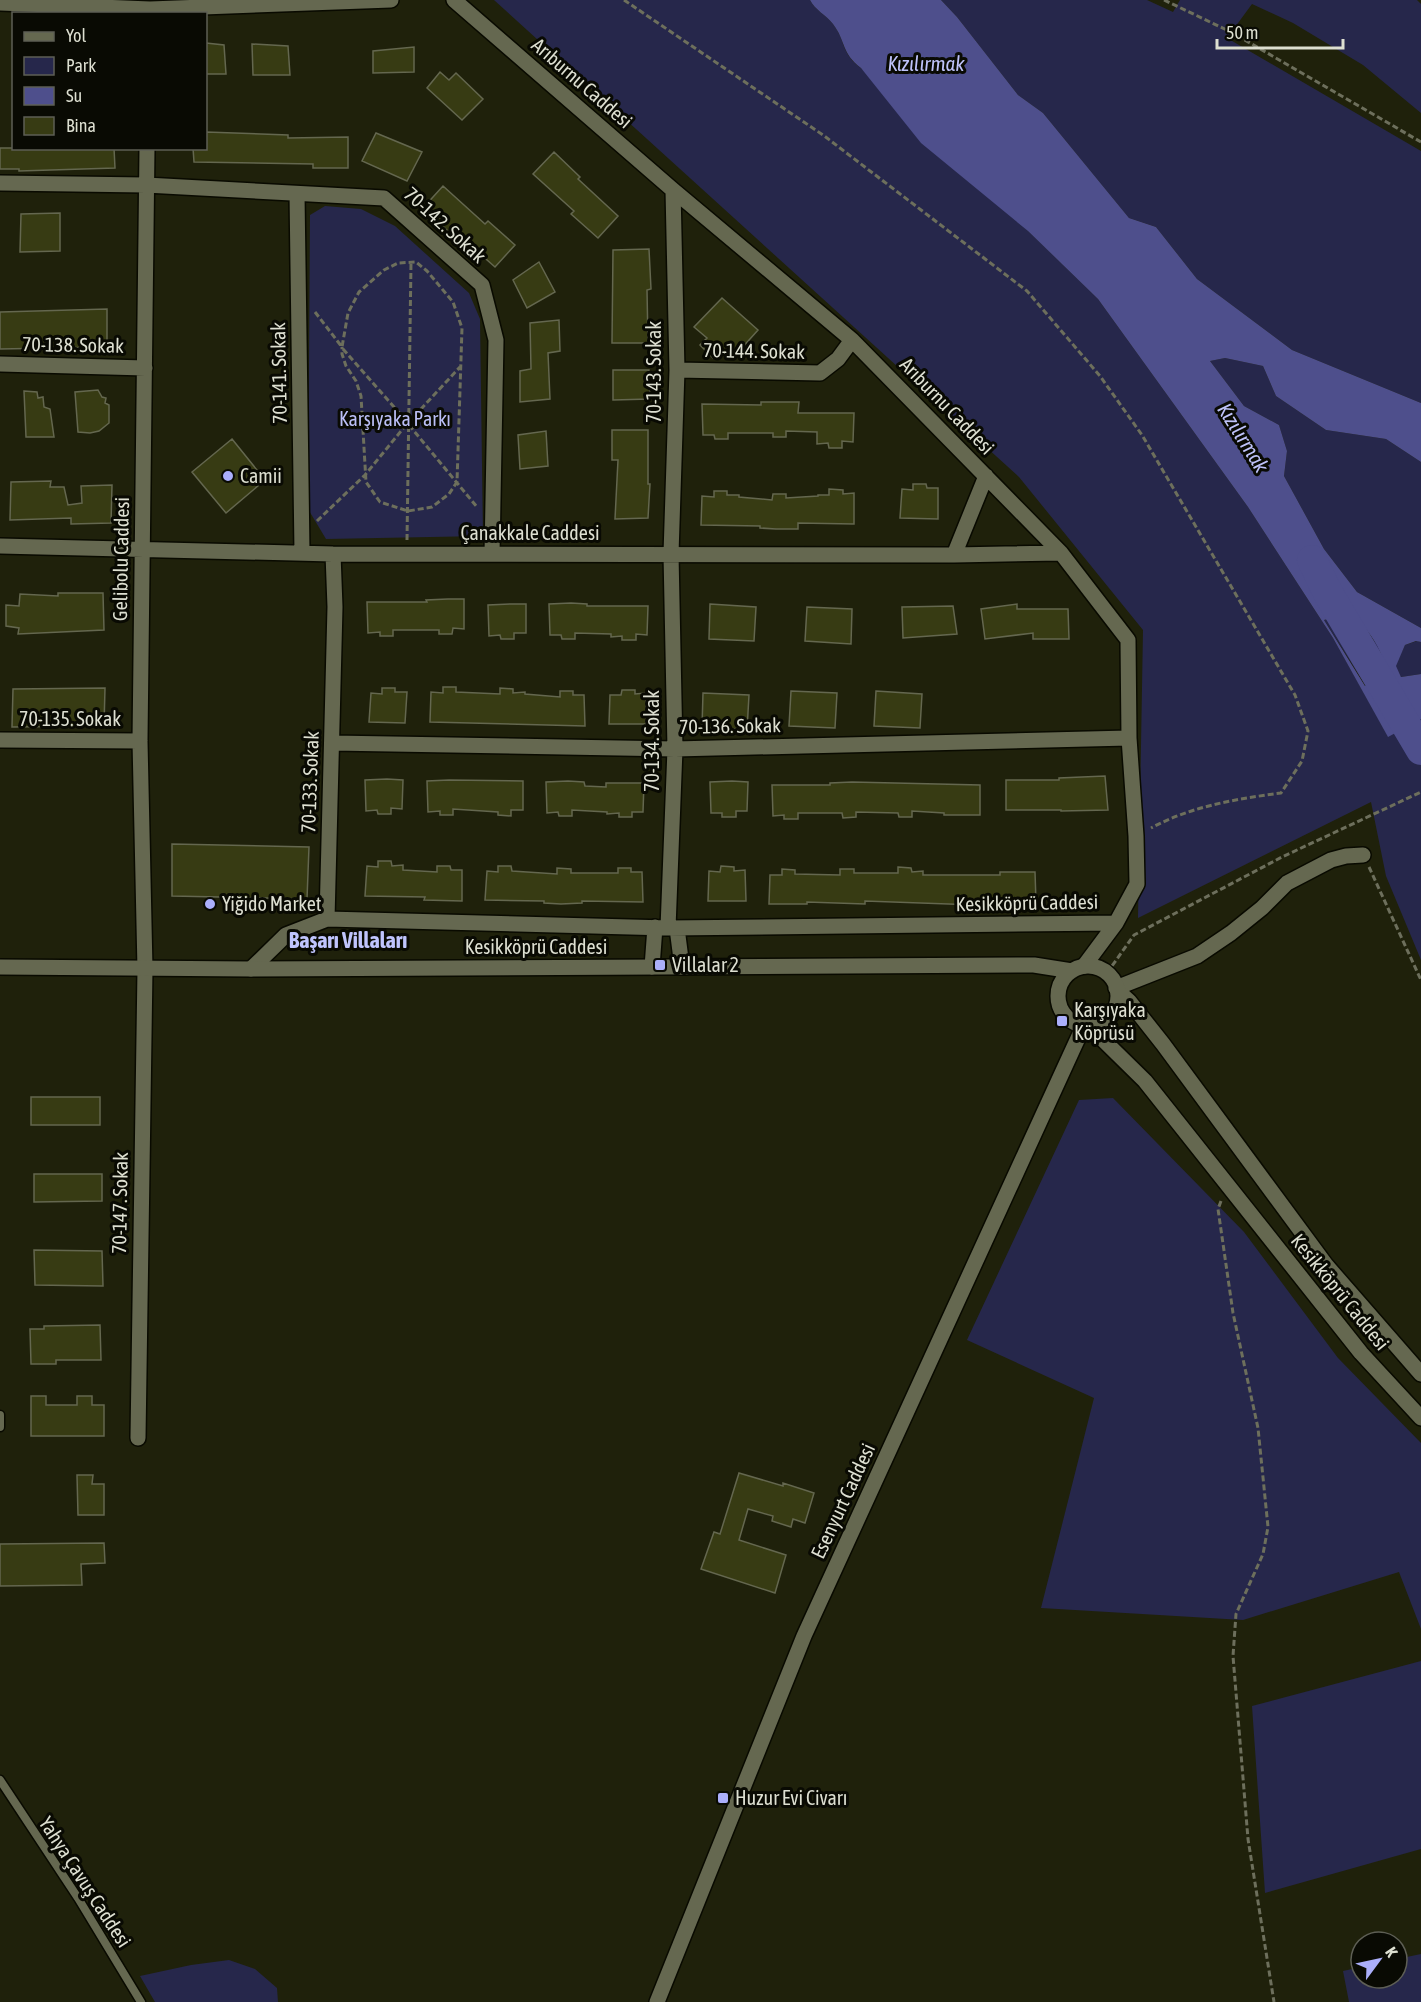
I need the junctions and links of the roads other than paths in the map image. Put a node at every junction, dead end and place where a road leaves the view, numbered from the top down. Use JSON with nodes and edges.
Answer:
{"nodes":[{"id":1,"x":392,"y":0,"type":"edge"},
{"id":2,"x":454,"y":0,"type":"edge"},
{"id":3,"x":0,"y":3,"type":"edge"},
{"id":4,"x":150,"y":11,"type":"edge"},
{"id":5,"x":147,"y":150,"type":"edge"},
{"id":6,"x":0,"y":183,"type":"edge"},
{"id":7,"x":146,"y":185,"type":"junction"},
{"id":8,"x":673,"y":190,"type":"junction"},
{"id":9,"x":297,"y":194,"type":"junction"},
{"id":10,"x":852,"y":340,"type":"junction"},
{"id":11,"x":0,"y":364,"type":"edge"},
{"id":12,"x":145,"y":368,"type":"junction"},
{"id":13,"x":677,"y":370,"type":"junction"},
{"id":14,"x":986,"y":477,"type":"junction"},
{"id":15,"x":302,"y":545,"type":"junction"},
{"id":16,"x":0,"y":546,"type":"edge"},
{"id":17,"x":142,"y":549,"type":"junction"},
{"id":18,"x":1061,"y":553,"type":"junction"},
{"id":19,"x":333,"y":554,"type":"junction"},
{"id":20,"x":492,"y":554,"type":"junction"},
{"id":21,"x":671,"y":554,"type":"junction"},
{"id":22,"x":954,"y":555,"type":"junction"},
{"id":23,"x":1129,"y":738,"type":"junction"},
{"id":24,"x":0,"y":740,"type":"edge"},
{"id":25,"x":140,"y":741,"type":"junction"},
{"id":26,"x":332,"y":743,"type":"junction"},
{"id":27,"x":675,"y":749,"type":"junction"},
{"id":28,"x":1363,"y":855,"type":"road end"},
{"id":29,"x":327,"y":919,"type":"junction"},
{"id":30,"x":1116,"y":923,"type":"junction"},
{"id":31,"x":667,"y":927,"type":"junction"},
{"id":32,"x":652,"y":967,"type":"junction"},
{"id":33,"x":682,"y":967,"type":"junction"},
{"id":34,"x":0,"y":968,"type":"edge"},
{"id":35,"x":145,"y":969,"type":"junction"},
{"id":36,"x":251,"y":969,"type":"junction"},
{"id":37,"x":1078,"y":969,"type":"junction"},
{"id":38,"x":1117,"y":989,"type":"junction"},
{"id":39,"x":1086,"y":1026,"type":"junction"},
{"id":40,"x":1421,"y":1374,"type":"edge"},
{"id":41,"x":0,"y":1415,"type":"edge"},
{"id":42,"x":1421,"y":1418,"type":"edge"},
{"id":43,"x":0,"y":1427,"type":"edge"},
{"id":44,"x":138,"y":1438,"type":"dead end"},
{"id":45,"x":0,"y":1780,"type":"edge"},
{"id":46,"x":141,"y":2002,"type":"edge"},
{"id":47,"x":657,"y":2002,"type":"edge"}],
"edges":[{"from":1,"to":4,"type":"street"},
{"from":2,"to":8,"type":"street","name":"Arıburnu Caddesi"},
{"from":3,"to":4,"type":"street"},
{"from":5,"to":7,"type":"street","name":"Gelibolu Caddesi"},
{"from":6,"to":7,"type":"street","name":"70-142. Sokak"},
{"from":7,"to":9,"type":"street","name":"70-142. Sokak"},
{"from":7,"to":12,"type":"street","name":"Gelibolu Caddesi"},
{"from":8,"to":10,"type":"street","name":"Arıburnu Caddesi"},
{"from":8,"to":13,"type":"street","name":"70-143. Sokak"},
{"from":9,"to":15,"type":"street","name":"70-141. Sokak"},
{"from":9,"to":20,"type":"street","name":"70-142. Sokak"},
{"from":10,"to":13,"type":"street","name":"70-144. Sokak"},
{"from":10,"to":14,"type":"street","name":"Arıburnu Caddesi"},
{"from":11,"to":12,"type":"street","name":"70-138. Sokak"},
{"from":12,"to":17,"type":"street","name":"Gelibolu Caddesi"},
{"from":13,"to":21,"type":"street","name":"70-143. Sokak"},
{"from":14,"to":18,"type":"street","name":"Arıburnu Caddesi"},
{"from":14,"to":22,"type":"street"},
{"from":15,"to":17,"type":"street","name":"Çanakkale Caddesi"},
{"from":15,"to":19,"type":"street","name":"Çanakkale Caddesi"},
{"from":16,"to":17,"type":"street","name":"Çanakkale Caddesi"},
{"from":17,"to":25,"type":"street","name":"Gelibolu Caddesi"},
{"from":18,"to":22,"type":"street","name":"Çanakkale Caddesi"},
{"from":18,"to":23,"type":"street","name":"Arıburnu Caddesi"},
{"from":19,"to":20,"type":"street","name":"Çanakkale Caddesi"},
{"from":19,"to":26,"type":"street","name":"70-133. Sokak"},
{"from":20,"to":21,"type":"street","name":"Çanakkale Caddesi"},
{"from":21,"to":22,"type":"street","name":"Çanakkale Caddesi"},
{"from":21,"to":27,"type":"street","name":"70-134. Sokak"},
{"from":23,"to":27,"type":"street","name":"70-136. Sokak"},
{"from":23,"to":30,"type":"street","name":"Arıburnu Caddesi"},
{"from":24,"to":25,"type":"street","name":"70-135. Sokak"},
{"from":25,"to":35,"type":"street","name":"Gelibolu Caddesi"},
{"from":26,"to":27,"type":"street","name":"70-136. Sokak"},
{"from":26,"to":29,"type":"street","name":"70-133. Sokak"},
{"from":27,"to":31,"type":"street","name":"70-134. Sokak"},
{"from":28,"to":38,"type":"street"},
{"from":29,"to":31,"type":"street","name":"Kesikköprü Caddesi"},
{"from":29,"to":36,"type":"street"},
{"from":30,"to":31,"type":"street","name":"Kesikköprü Caddesi"},
{"from":30,"to":37,"type":"street","name":"Arıburnu Caddesi"},
{"from":31,"to":32,"type":"street"},
{"from":31,"to":33,"type":"street"},
{"from":32,"to":33,"type":"street","name":"Kesikköprü Caddesi"},
{"from":32,"to":36,"type":"street","name":"Kesikköprü Caddesi"},
{"from":33,"to":37,"type":"street","name":"Kesikköprü Caddesi"},
{"from":34,"to":35,"type":"street","name":"Kesikköprü Caddesi"},
{"from":35,"to":36,"type":"street","name":"Kesikköprü Caddesi"},
{"from":35,"to":44,"type":"street","name":"70-147. Sokak"},
{"from":37,"to":38,"type":"street"},
{"from":37,"to":39,"type":"street"},
{"from":38,"to":39,"type":"street"},
{"from":38,"to":40,"type":"street","name":"Kesikköprü Caddesi"},
{"from":39,"to":42,"type":"street","name":"Kesikköprü Caddesi"},
{"from":39,"to":47,"type":"street","name":"Esenyurt Caddesi"},
{"from":41,"to":43,"type":"lane"},
{"from":45,"to":46,"type":"lane","name":"Yahya Çavuş Caddesi"}]}
